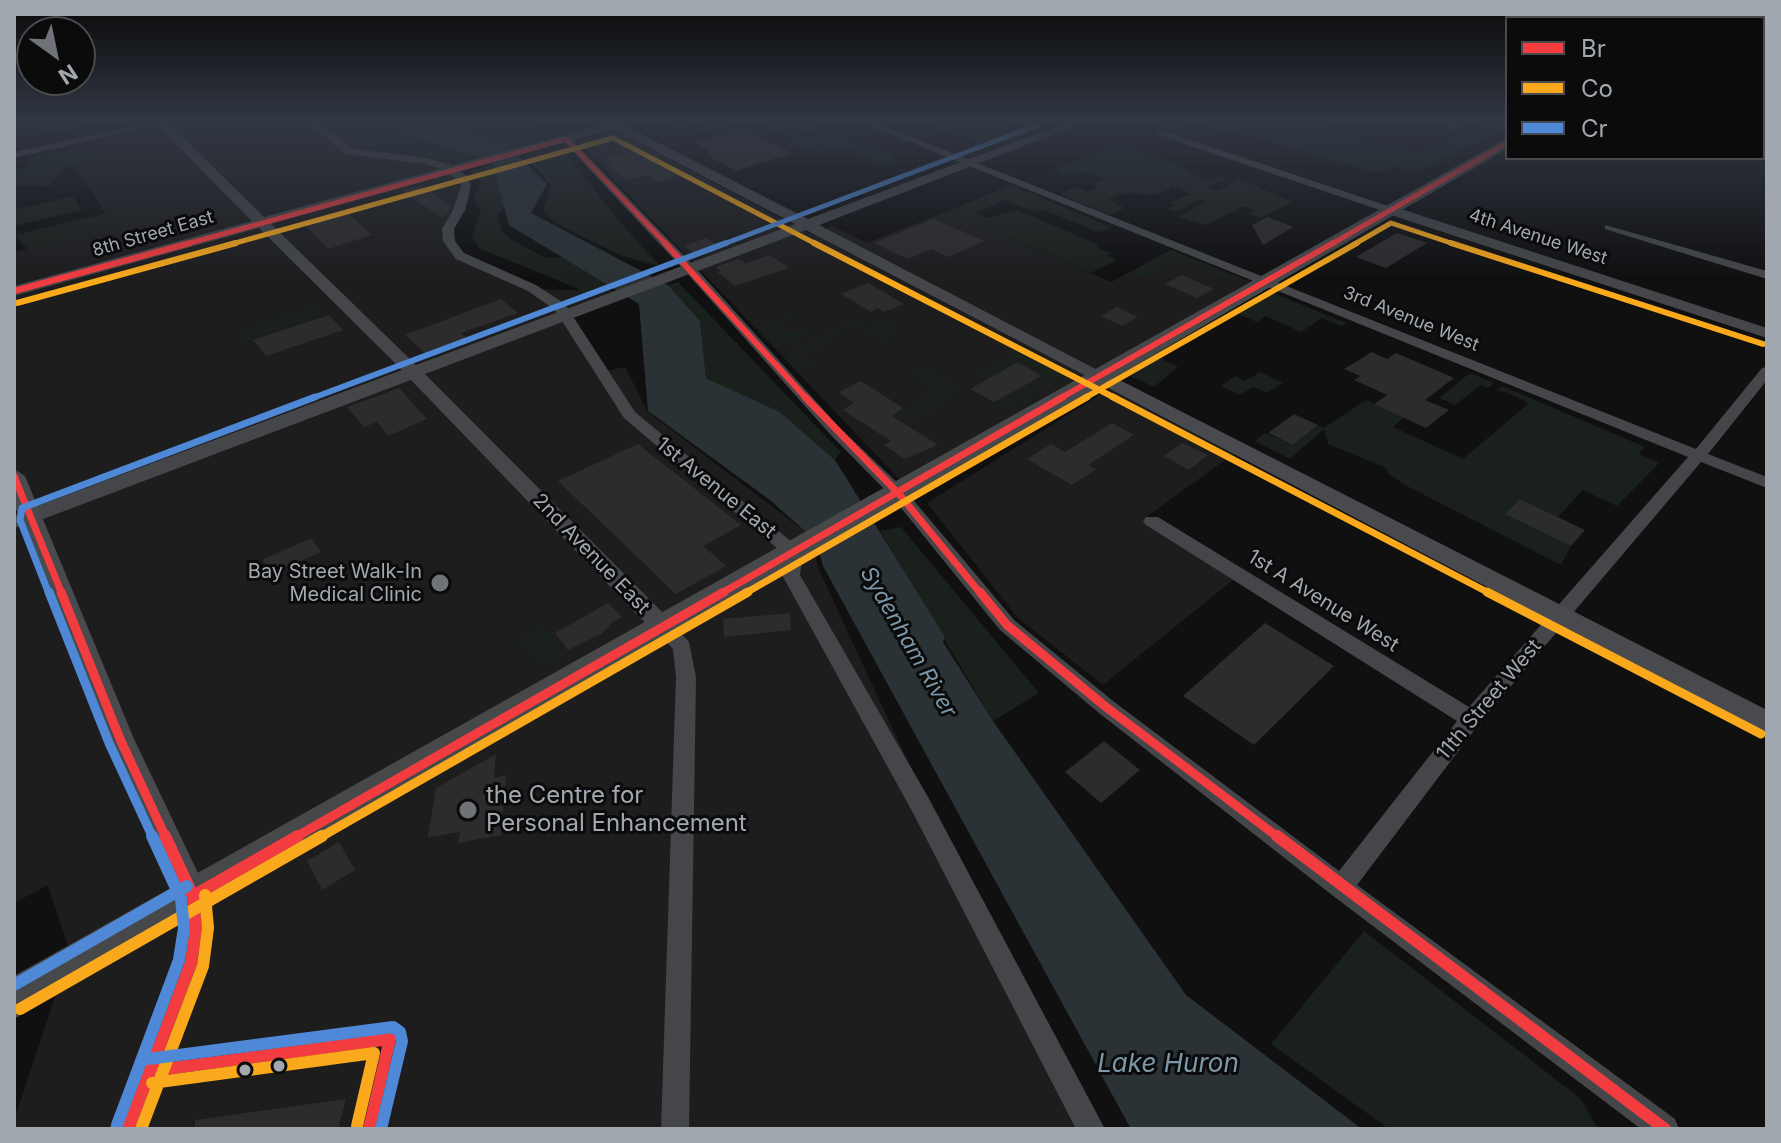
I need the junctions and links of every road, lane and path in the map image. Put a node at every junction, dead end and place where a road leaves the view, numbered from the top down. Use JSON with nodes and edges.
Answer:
{"nodes":[{"id":1,"x":215,"y":173,"type":"edge"},
{"id":2,"x":439,"y":173,"type":"edge"},
{"id":3,"x":455,"y":173,"type":"edge"},
{"id":4,"x":599,"y":173,"type":"edge"},
{"id":5,"x":708,"y":173,"type":"edge"},
{"id":6,"x":942,"y":173,"type":"edge"},
{"id":7,"x":996,"y":173,"type":"edge"},
{"id":8,"x":1281,"y":173,"type":"edge"},
{"id":9,"x":1454,"y":173,"type":"edge"},
{"id":10,"x":1390,"y":210,"type":"junction"},
{"id":11,"x":262,"y":222,"type":"junction"},
{"id":12,"x":807,"y":224,"type":"junction"},
{"id":13,"x":1609,"y":227,"type":"dead end"},
{"id":14,"x":689,"y":268,"type":"junction"},
{"id":15,"x":1767,"y":275,"type":"edge"},
{"id":16,"x":1265,"y":282,"type":"junction"},
{"id":17,"x":14,"y":291,"type":"edge"},
{"id":18,"x":566,"y":313,"type":"junction"},
{"id":19,"x":1767,"y":333,"type":"edge"},
{"id":20,"x":1767,"y":371,"type":"edge"},
{"id":21,"x":413,"y":372,"type":"junction"},
{"id":22,"x":1100,"y":376,"type":"junction"},
{"id":23,"x":1698,"y":456,"type":"junction"},
{"id":24,"x":14,"y":476,"type":"edge"},
{"id":25,"x":1767,"y":483,"type":"edge"},
{"id":26,"x":887,"y":500,"type":"junction"},
{"id":27,"x":22,"y":519,"type":"edge"},
{"id":28,"x":1152,"y":521,"type":"dead end"},
{"id":29,"x":805,"y":547,"type":"junction"},
{"id":30,"x":1561,"y":616,"type":"junction"},
{"id":31,"x":662,"y":626,"type":"junction"},
{"id":32,"x":1471,"y":719,"type":"junction"},
{"id":33,"x":1767,"y":723,"type":"edge"},
{"id":34,"x":1341,"y":887,"type":"junction"},
{"id":35,"x":193,"y":896,"type":"junction"},
{"id":36,"x":14,"y":999,"type":"edge"},
{"id":37,"x":128,"y":1129,"type":"edge"},
{"id":38,"x":675,"y":1129,"type":"edge"},
{"id":39,"x":1091,"y":1129,"type":"edge"},
{"id":40,"x":1665,"y":1129,"type":"edge"}],
"edges":[{"from":1,"to":11,"type":"street","name":"2nd Avenue East"},
{"from":2,"to":11,"type":"street","name":"8th Street East"},
{"from":3,"to":18,"type":"street","name":"1st Avenue East"},
{"from":4,"to":14,"type":"street"},
{"from":5,"to":12,"type":"street"},
{"from":6,"to":12,"type":"street"},
{"from":7,"to":16,"type":"street","name":"3rd Avenue West"},
{"from":8,"to":10,"type":"street","name":"4th Avenue West"},
{"from":9,"to":10,"type":"main road"},
{"from":10,"to":16,"type":"main road"},
{"from":10,"to":19,"type":"street","name":"4th Avenue West"},
{"from":11,"to":17,"type":"street","name":"8th Street East"},
{"from":11,"to":21,"type":"street","name":"2nd Avenue East"},
{"from":12,"to":14,"type":"street"},
{"from":12,"to":22,"type":"street"},
{"from":13,"to":15,"type":"street"},
{"from":14,"to":18,"type":"street"},
{"from":14,"to":26,"type":"street"},
{"from":16,"to":22,"type":"main road"},
{"from":16,"to":23,"type":"street","name":"3rd Avenue West"},
{"from":18,"to":21,"type":"street"},
{"from":18,"to":29,"type":"street","name":"1st Avenue East"},
{"from":20,"to":23,"type":"street","name":"11th Street West"},
{"from":21,"to":27,"type":"street"},
{"from":21,"to":31,"type":"street","name":"2nd Avenue East"},
{"from":22,"to":26,"type":"main road"},
{"from":22,"to":30,"type":"main road"},
{"from":23,"to":25,"type":"street","name":"3rd Avenue West"},
{"from":23,"to":30,"type":"street","name":"11th Street West"},
{"from":24,"to":27,"type":"main road"},
{"from":26,"to":29,"type":"main road"},
{"from":26,"to":34,"type":"street"},
{"from":27,"to":35,"type":"main road"},
{"from":28,"to":32,"type":"street","name":"1st A Avenue West"},
{"from":29,"to":31,"type":"main road"},
{"from":29,"to":39,"type":"street","name":"1st Avenue East"},
{"from":30,"to":32,"type":"street","name":"11th Street West"},
{"from":30,"to":33,"type":"main road"},
{"from":31,"to":35,"type":"main road"},
{"from":31,"to":38,"type":"street","name":"2nd Avenue East"},
{"from":32,"to":34,"type":"street","name":"11th Street West"},
{"from":34,"to":40,"type":"street"},
{"from":35,"to":36,"type":"main road"},
{"from":35,"to":37,"type":"main road"}]}
